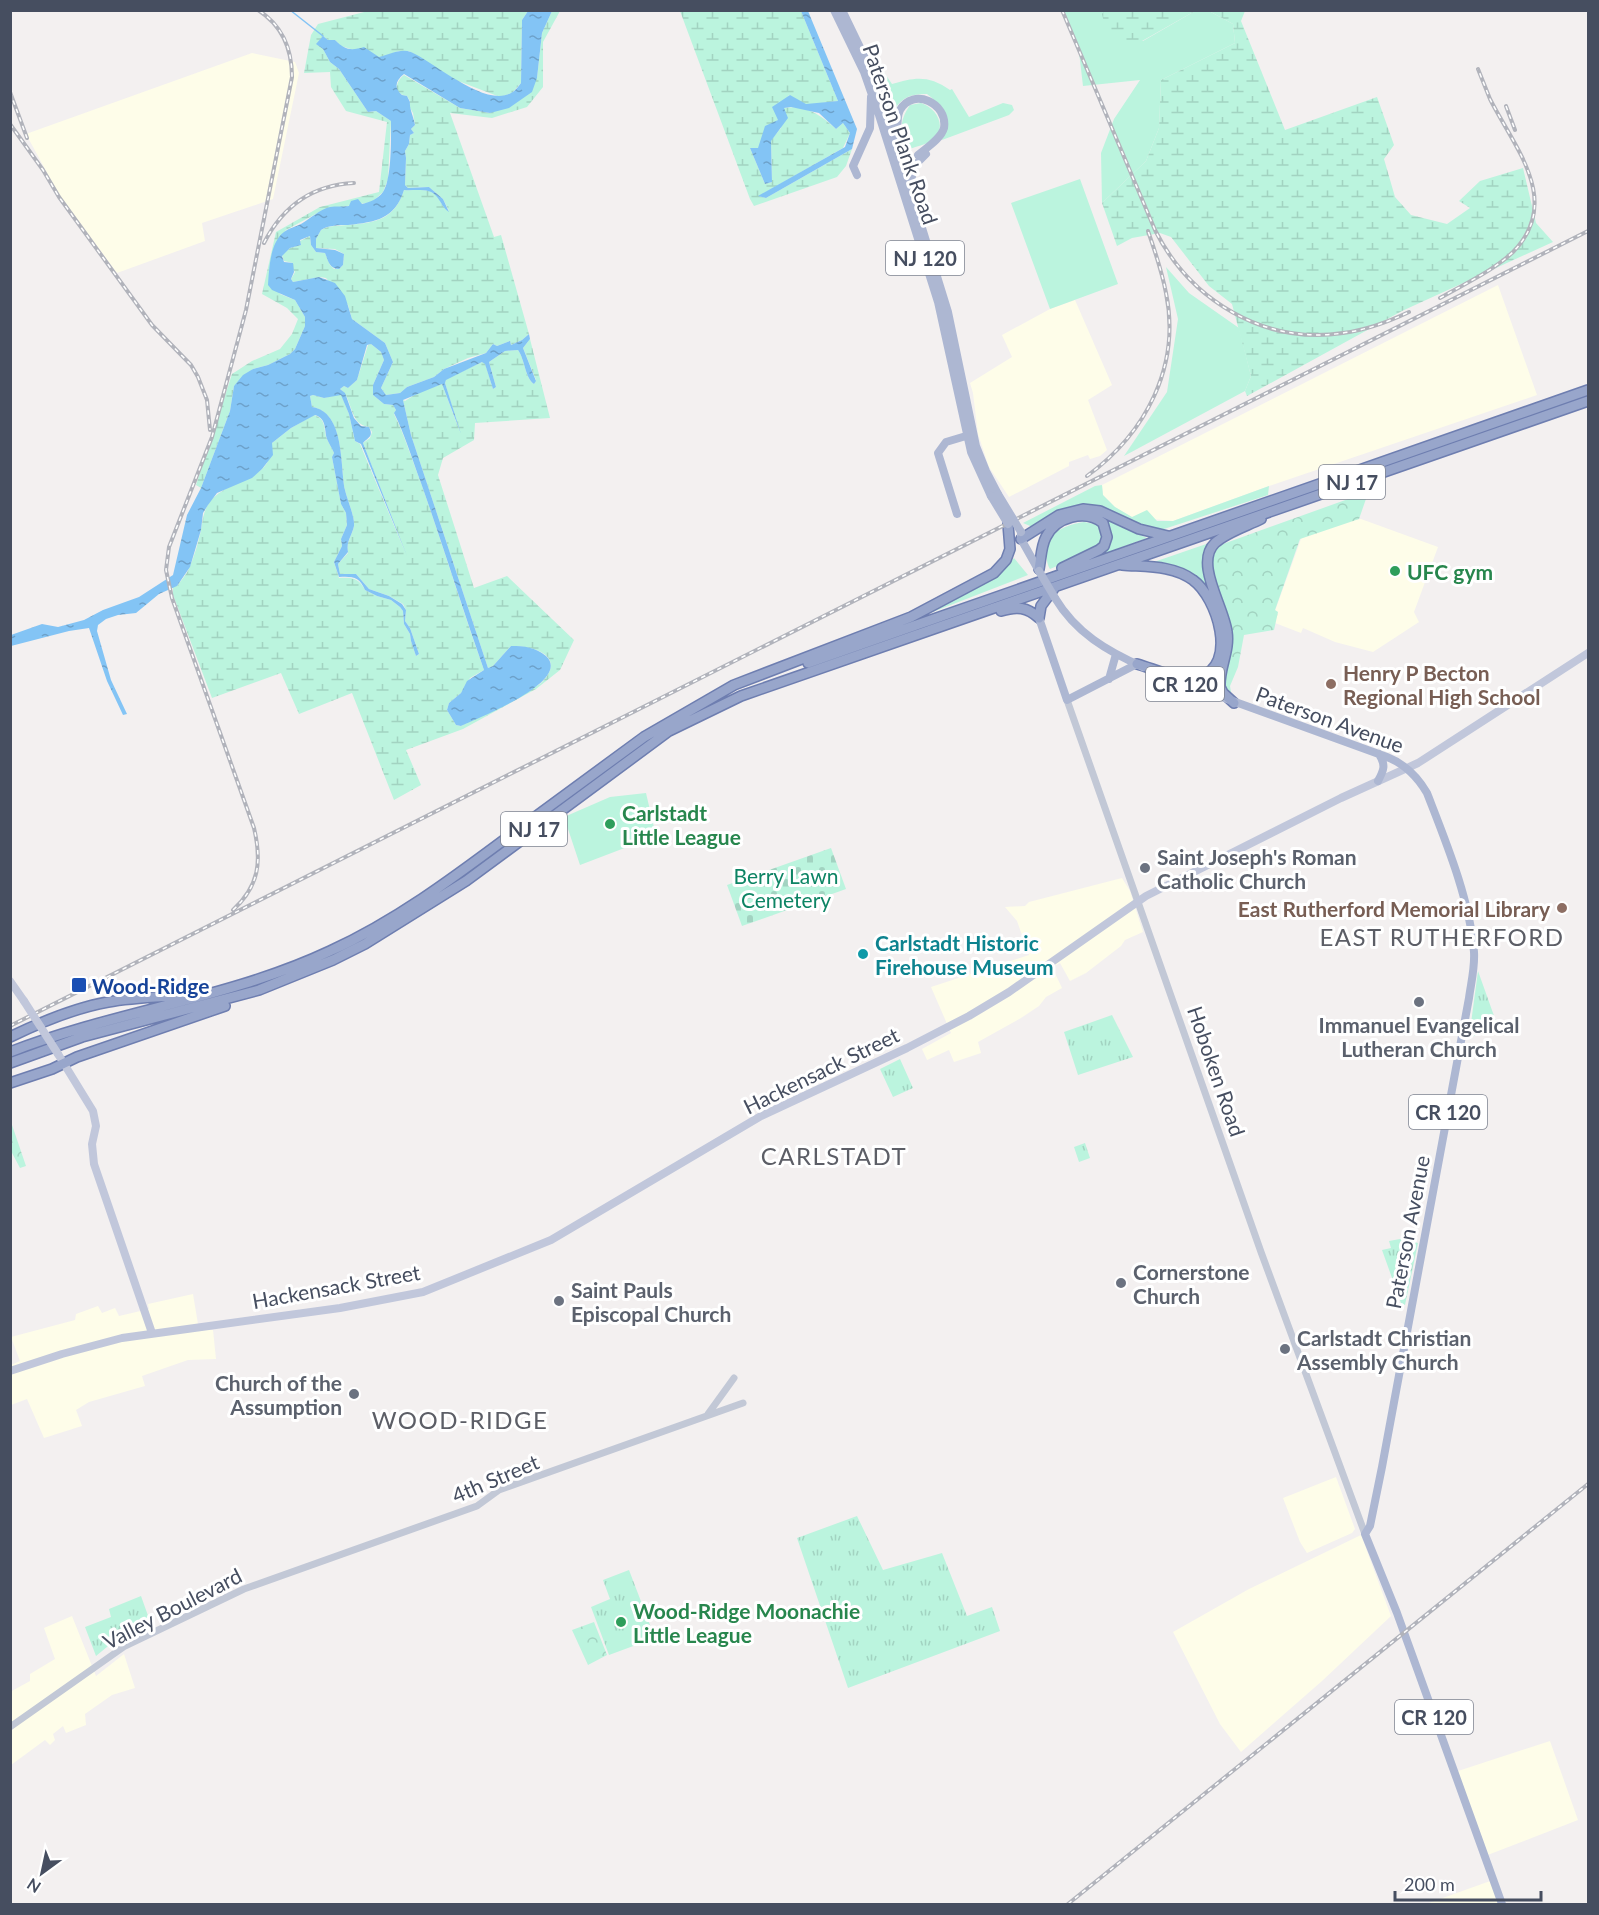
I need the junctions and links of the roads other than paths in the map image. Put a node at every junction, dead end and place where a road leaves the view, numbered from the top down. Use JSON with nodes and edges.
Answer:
{"nodes":[{"id":1,"x":834,"y":10,"type":"edge"},
{"id":2,"x":842,"y":10,"type":"edge"},
{"id":3,"x":870,"y":89,"type":"junction"},
{"id":4,"x":897,"y":148,"type":"junction"},
{"id":5,"x":932,"y":150,"type":"dead end"},
{"id":6,"x":918,"y":155,"type":"dead end"},
{"id":7,"x":857,"y":175,"type":"dead end"},
{"id":8,"x":910,"y":187,"type":"junction"},
{"id":9,"x":1588,"y":390,"type":"edge"},
{"id":10,"x":1588,"y":401,"type":"edge"},
{"id":11,"x":966,"y":436,"type":"junction"},
{"id":12,"x":994,"y":495,"type":"junction"},
{"id":13,"x":1292,"y":503,"type":"junction"},
{"id":14,"x":957,"y":514,"type":"dead end"},
{"id":15,"x":1008,"y":524,"type":"joint"},
{"id":16,"x":1170,"y":536,"type":"junction"},
{"id":17,"x":1017,"y":537,"type":"junction"},
{"id":18,"x":1117,"y":565,"type":"junction"},
{"id":19,"x":1039,"y":570,"type":"junction"},
{"id":20,"x":1055,"y":586,"type":"junction"},
{"id":21,"x":1016,"y":590,"type":"junction"},
{"id":22,"x":1039,"y":618,"type":"junction"},
{"id":23,"x":949,"y":623,"type":"junction"},
{"id":24,"x":1588,"y":653,"type":"edge"},
{"id":25,"x":1116,"y":654,"type":"junction"},
{"id":26,"x":1137,"y":664,"type":"junction"},
{"id":27,"x":1109,"y":679,"type":"junction"},
{"id":28,"x":1067,"y":700,"type":"junction"},
{"id":29,"x":1234,"y":703,"type":"junction"},
{"id":30,"x":699,"y":704,"type":"junction"},
{"id":31,"x":1379,"y":754,"type":"junction"},
{"id":32,"x":1407,"y":767,"type":"junction"},
{"id":33,"x":1378,"y":781,"type":"junction"},
{"id":34,"x":1138,"y":902,"type":"junction"},
{"id":35,"x":288,"y":979,"type":"junction"},
{"id":36,"x":10,"y":981,"type":"edge"},
{"id":37,"x":217,"y":993,"type":"junction"},
{"id":38,"x":38,"y":1024,"type":"junction"},
{"id":39,"x":10,"y":1037,"type":"edge"},
{"id":40,"x":10,"y":1052,"type":"edge"},
{"id":41,"x":10,"y":1063,"type":"edge"},
{"id":42,"x":63,"y":1063,"type":"junction"},
{"id":43,"x":10,"y":1083,"type":"edge"},
{"id":44,"x":152,"y":1332,"type":"junction"},
{"id":45,"x":10,"y":1371,"type":"edge"},
{"id":46,"x":734,"y":1378,"type":"dead end"},
{"id":47,"x":743,"y":1403,"type":"dead end"},
{"id":48,"x":706,"y":1416,"type":"junction"},
{"id":49,"x":1365,"y":1534,"type":"junction"},
{"id":50,"x":330,"y":1558,"type":"joint"},
{"id":51,"x":10,"y":1727,"type":"edge"},
{"id":52,"x":1502,"y":1905,"type":"edge"}],
"edges":[{"from":1,"to":3,"type":"main road","name":"Paterson Plank Road","number":"NJ 120"},
{"from":2,"to":4,"type":"main road","name":"Paterson Plank Road","number":"NJ 120"},
{"from":3,"to":7,"type":"main road"},
{"from":3,"to":11,"type":"main road","name":"Paterson Plank Road","number":"NJ 120"},
{"from":4,"to":6,"type":"main road"},
{"from":4,"to":8,"type":"main road","name":"Paterson Plank Road","number":"NJ 120"},
{"from":5,"to":8,"type":"main road"},
{"from":8,"to":12,"type":"main road","name":"Paterson Plank Road","number":"NJ 120"},
{"from":9,"to":16,"type":"highway","number":"NJ 17"},
{"from":10,"to":13,"type":"highway","number":"NJ 17"},
{"from":11,"to":12,"type":"main road","name":"Paterson Plank Road","number":"NJ 120"},
{"from":11,"to":14,"type":"main road"},
{"from":12,"to":15,"type":"main road","name":"Paterson Plank Road","number":"NJ 120","bridge":true},
{"from":12,"to":17,"type":"main road","name":"Paterson Plank Road","number":"NJ 120","bridge":true},
{"from":13,"to":18,"type":"highway","number":"NJ 17"},
{"from":13,"to":29,"type":"highway"},
{"from":15,"to":17,"type":"highway"},
{"from":16,"to":17,"type":"highway"},
{"from":16,"to":21,"type":"highway","number":"NJ 17"},
{"from":17,"to":19,"type":"main road","name":"Paterson Plank Road","number":"NJ 120"},
{"from":17,"to":30,"type":"highway"},
{"from":18,"to":20,"type":"highway","number":"NJ 17"},
{"from":18,"to":26,"type":"highway"},
{"from":19,"to":21,"type":"highway"},
{"from":19,"to":25,"type":"main road","name":"Paterson Avenue","number":"NJ 120","bridge":true},
{"from":20,"to":22,"type":"highway"},
{"from":20,"to":23,"type":"highway","number":"NJ 17"},
{"from":21,"to":30,"type":"highway","number":"NJ 17"},
{"from":22,"to":23,"type":"highway"},
{"from":22,"to":28,"type":"main road","name":"Hoboken Road"},
{"from":23,"to":35,"type":"highway","number":"NJ 17"},
{"from":24,"to":32,"type":"main road","name":"Hackensack Street"},
{"from":25,"to":26,"type":"main road","name":"Paterson Avenue","number":"NJ 120"},
{"from":25,"to":27,"type":"main road"},
{"from":26,"to":27,"type":"main road"},
{"from":26,"to":29,"type":"main road","name":"Paterson Avenue","number":"CR 120"},
{"from":27,"to":28,"type":"main road"},
{"from":28,"to":34,"type":"street","name":"Hoboken Road"},
{"from":29,"to":31,"type":"main road","name":"Paterson Avenue","number":"CR 120"},
{"from":30,"to":37,"type":"highway","number":"NJ 17"},
{"from":31,"to":32,"type":"main road","name":"Paterson Avenue","number":"CR 120"},
{"from":31,"to":33,"type":"main road"},
{"from":32,"to":33,"type":"main road","name":"Hackensack Street"},
{"from":32,"to":49,"type":"main road","name":"Paterson Avenue","number":"CR 120"},
{"from":33,"to":34,"type":"main road","name":"Hackensack Street"},
{"from":34,"to":44,"type":"main road","name":"Hackensack Street"},
{"from":34,"to":49,"type":"street","name":"Hoboken Road"},
{"from":35,"to":41,"type":"highway","number":"NJ 17"},
{"from":35,"to":42,"type":"highway"},
{"from":36,"to":38,"type":"main road","bridge":true},
{"from":37,"to":38,"type":"highway"},
{"from":37,"to":40,"type":"highway","number":"NJ 17"},
{"from":38,"to":39,"type":"highway"},
{"from":38,"to":42,"type":"main road","bridge":true},
{"from":42,"to":43,"type":"highway"},
{"from":42,"to":44,"type":"main road"},
{"from":44,"to":45,"type":"main road","name":"Hackensack Street"},
{"from":46,"to":48,"type":"street"},
{"from":47,"to":48,"type":"street","name":"4th Street"},
{"from":48,"to":50,"type":"street","name":"4th Street"},
{"from":49,"to":52,"type":"main road","number":"CR 120"},
{"from":50,"to":51,"type":"street","name":"Valley Boulevard"}]}
